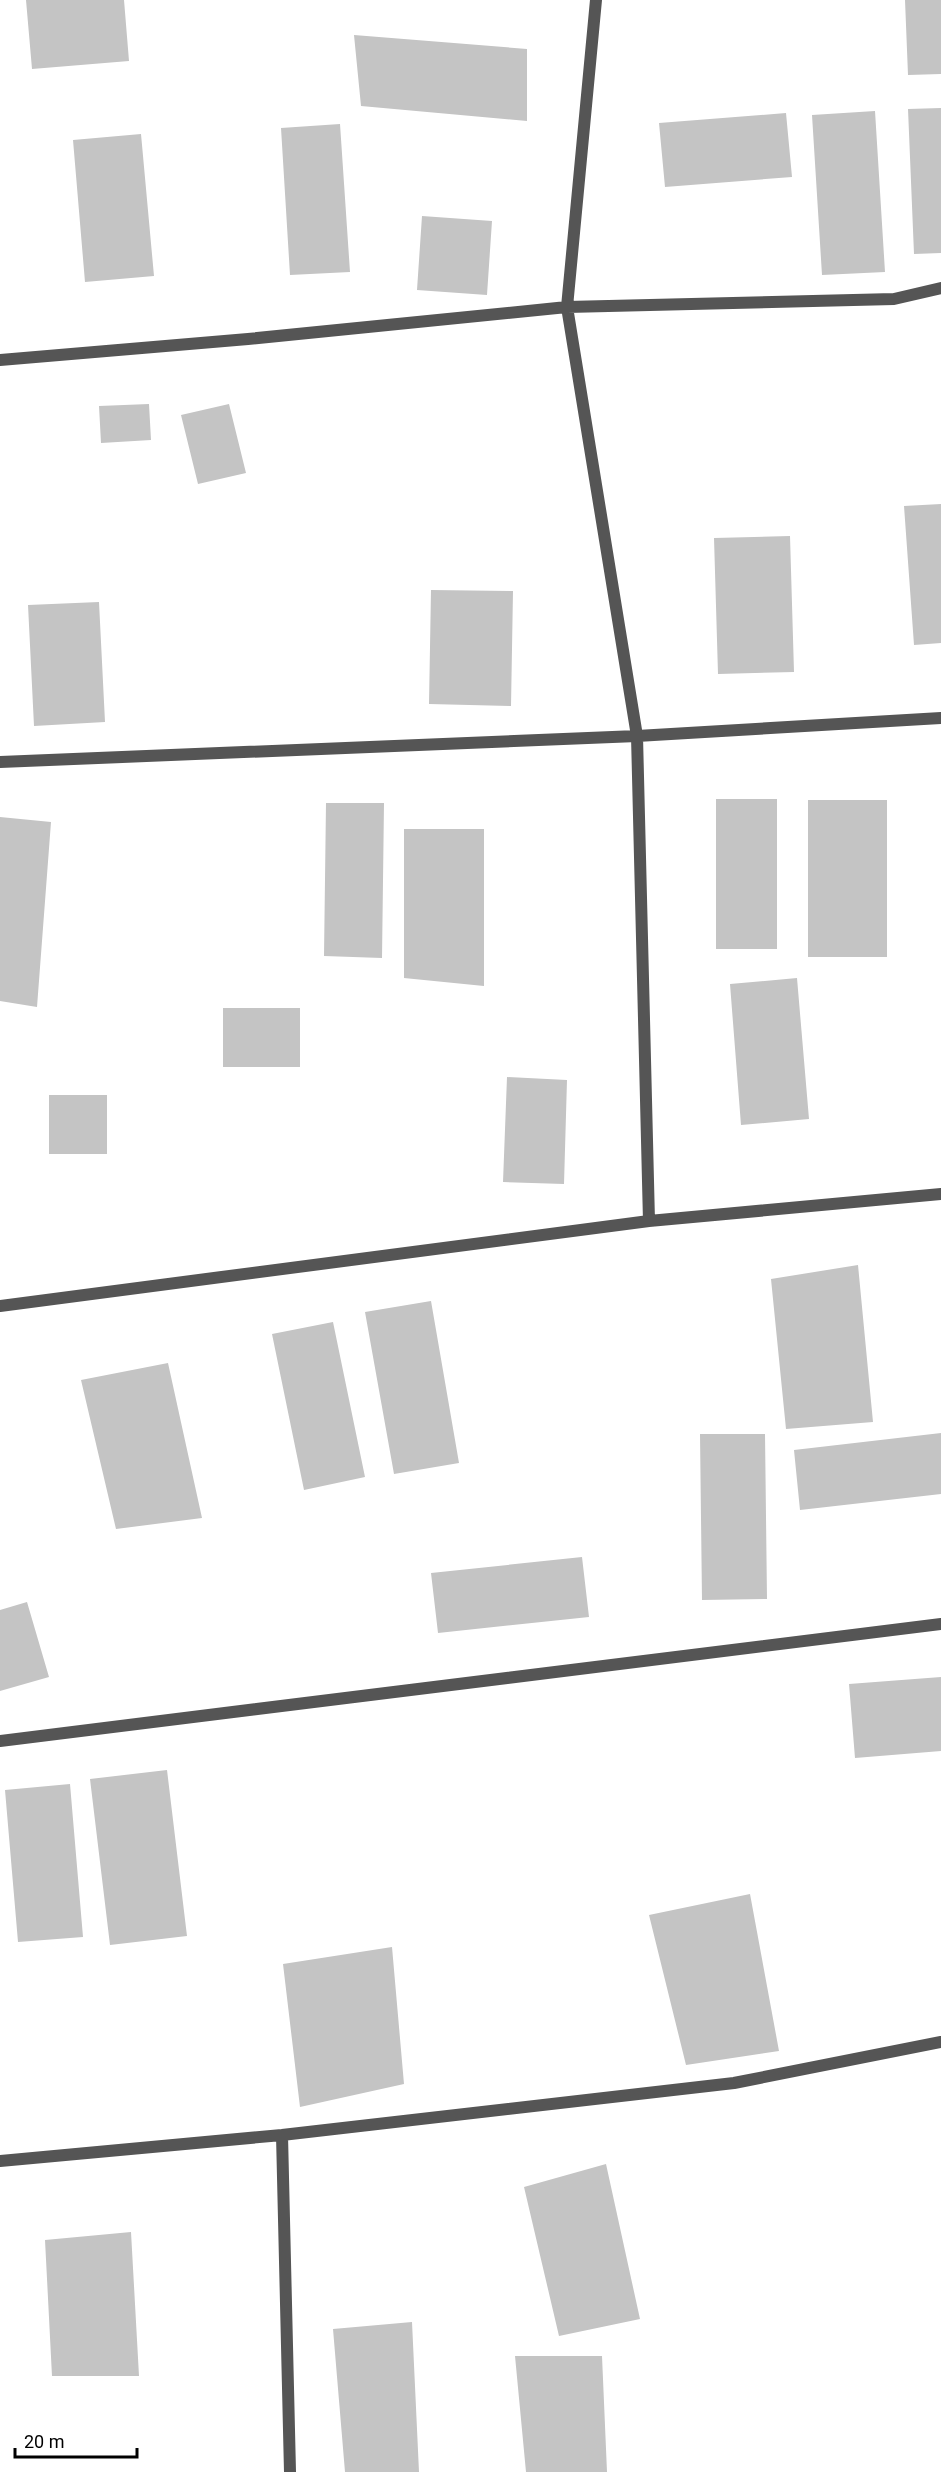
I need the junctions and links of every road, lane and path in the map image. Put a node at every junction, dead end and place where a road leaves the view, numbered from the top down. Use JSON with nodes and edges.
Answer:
{"nodes":[{"id":1,"x":596,"y":0,"type":"edge"},
{"id":2,"x":941,"y":288,"type":"edge"},
{"id":3,"x":567,"y":307,"type":"junction"},
{"id":4,"x":0,"y":360,"type":"edge"},
{"id":5,"x":941,"y":718,"type":"edge"},
{"id":6,"x":637,"y":736,"type":"junction"},
{"id":7,"x":0,"y":762,"type":"edge"},
{"id":8,"x":941,"y":1194,"type":"edge"},
{"id":9,"x":649,"y":1221,"type":"junction"},
{"id":10,"x":0,"y":1306,"type":"edge"},
{"id":11,"x":941,"y":1624,"type":"edge"},
{"id":12,"x":0,"y":1741,"type":"edge"},
{"id":13,"x":941,"y":2042,"type":"edge"},
{"id":14,"x":282,"y":2135,"type":"junction"},
{"id":15,"x":0,"y":2161,"type":"edge"},
{"id":16,"x":290,"y":2472,"type":"edge"}],
"edges":[{"from":1,"to":3,"type":"street"},
{"from":2,"to":3,"type":"street"},
{"from":3,"to":4,"type":"street"},
{"from":3,"to":6,"type":"street"},
{"from":5,"to":6,"type":"street"},
{"from":6,"to":7,"type":"street"},
{"from":6,"to":9,"type":"street"},
{"from":8,"to":9,"type":"street"},
{"from":9,"to":10,"type":"street"},
{"from":11,"to":12,"type":"street"},
{"from":13,"to":14,"type":"street"},
{"from":14,"to":15,"type":"street"},
{"from":14,"to":16,"type":"street"}]}
